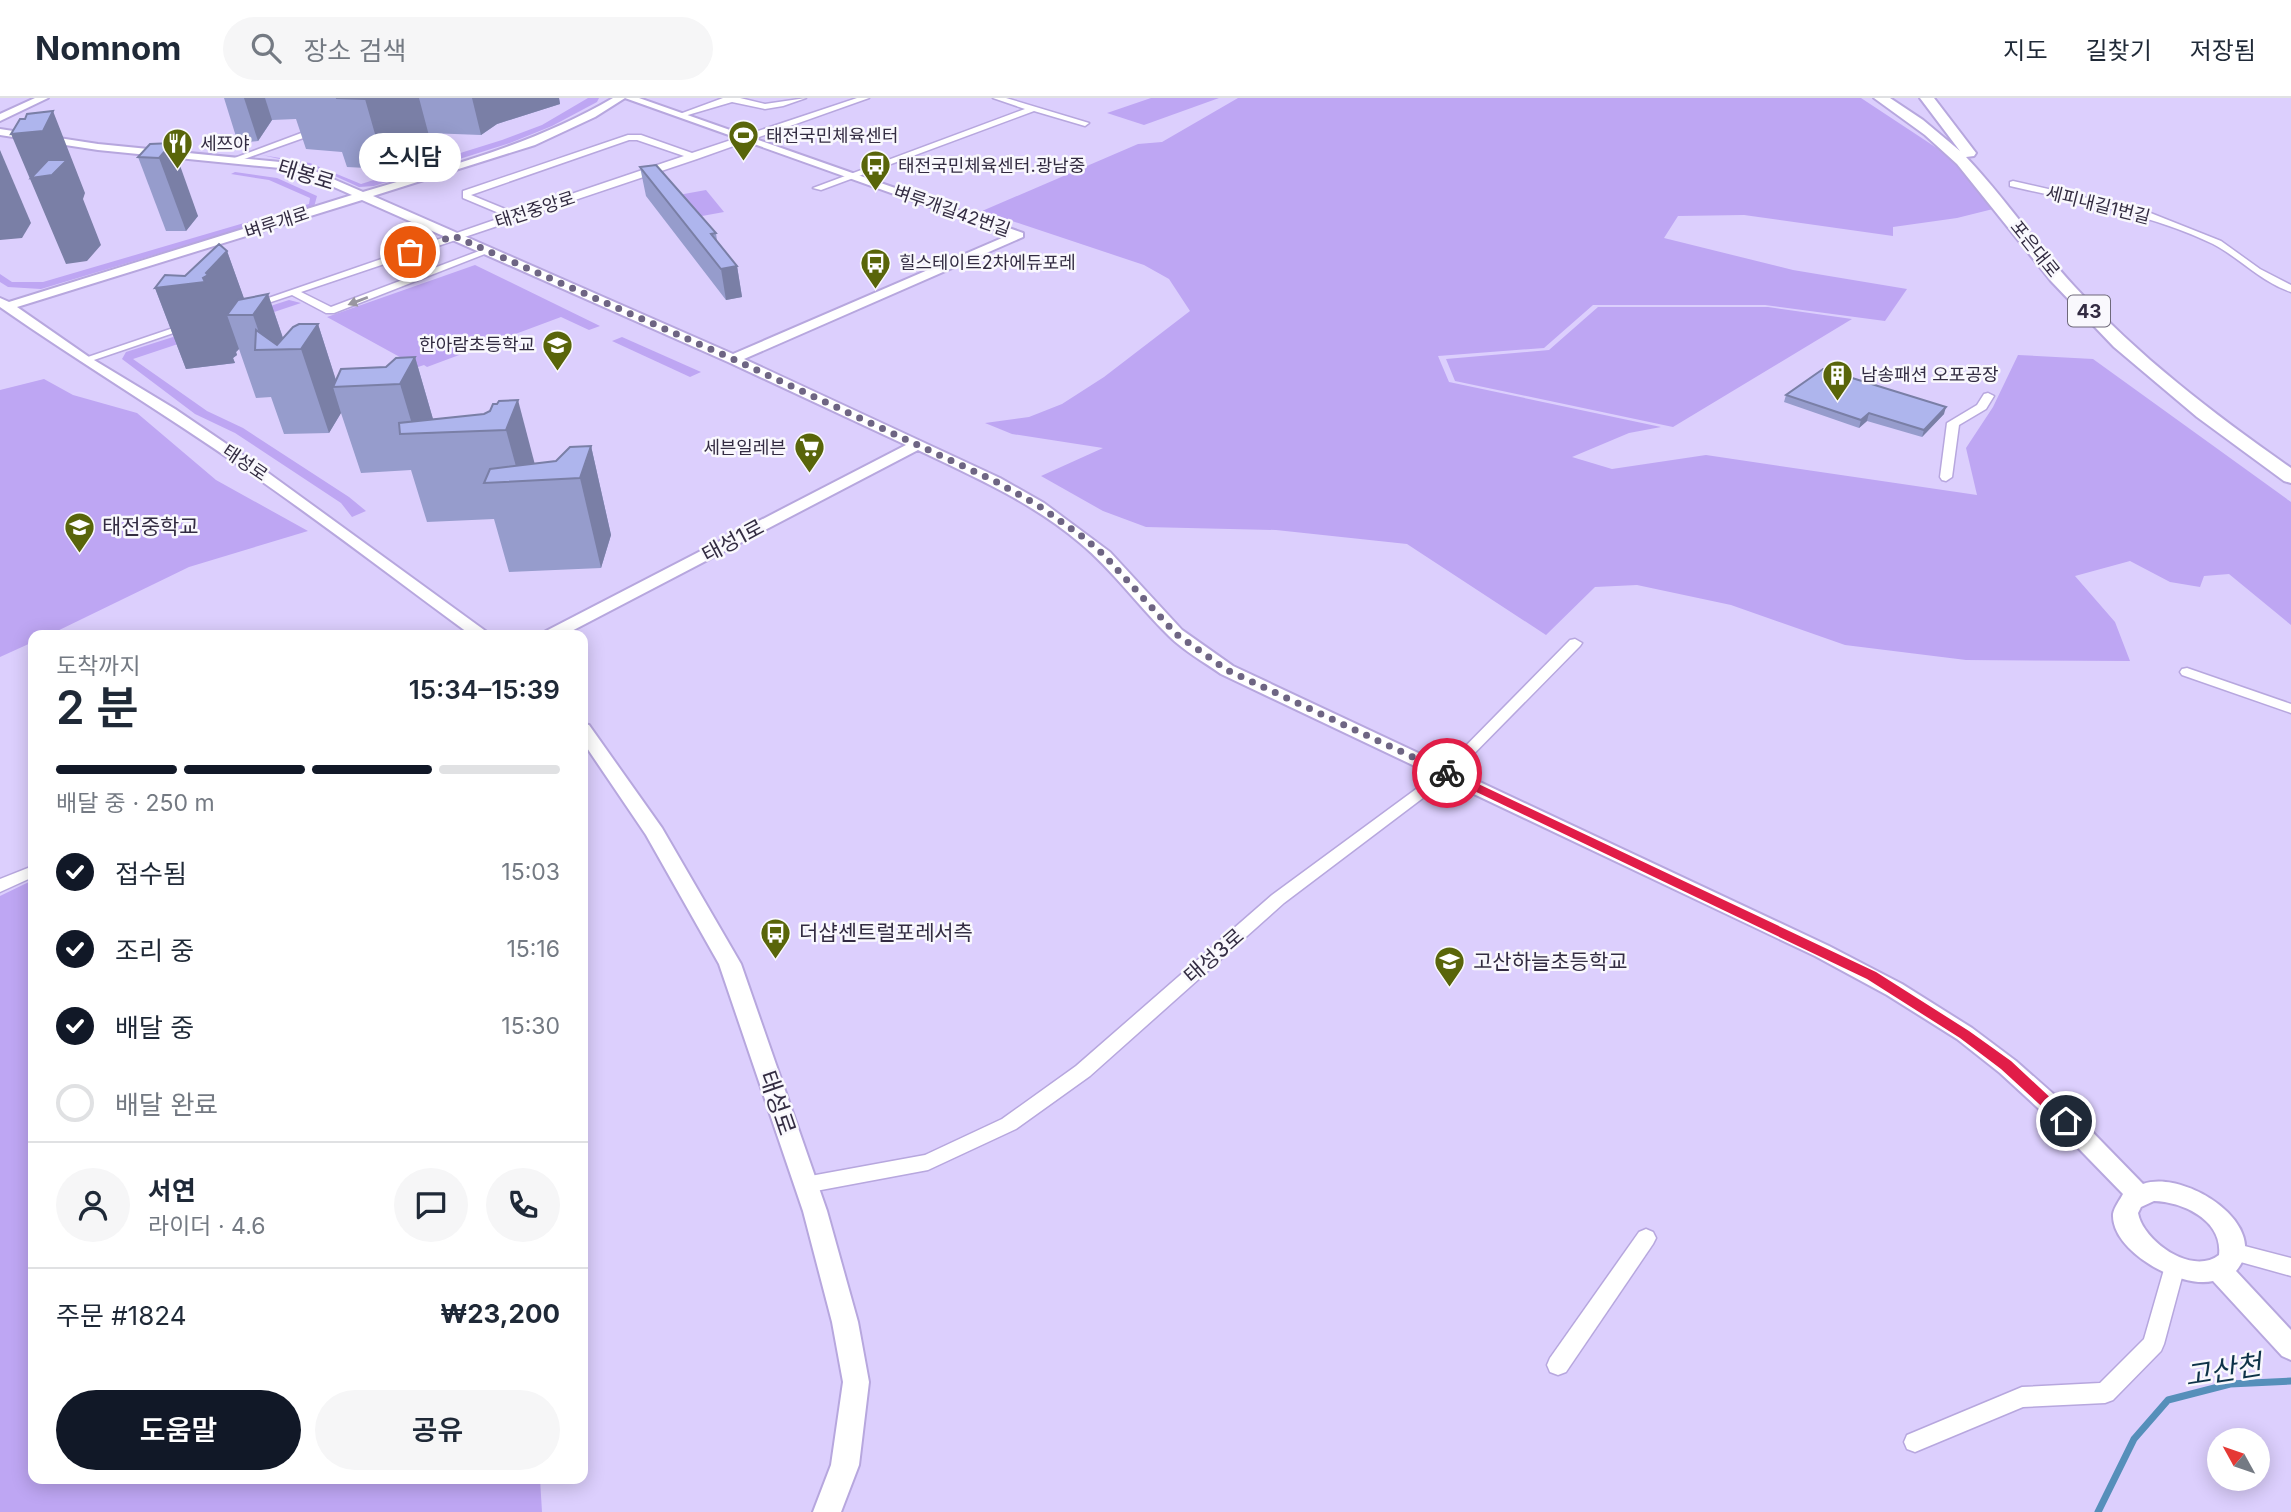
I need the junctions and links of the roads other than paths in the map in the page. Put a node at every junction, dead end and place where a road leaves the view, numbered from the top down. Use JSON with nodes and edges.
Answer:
{"nodes":[{"id":1,"x":43,"y":98,"type":"edge"},
{"id":2,"x":620,"y":98,"type":"edge"},
{"id":3,"x":631,"y":98,"type":"edge"},
{"id":4,"x":732,"y":98,"type":"edge"},
{"id":5,"x":802,"y":98,"type":"edge"},
{"id":6,"x":865,"y":98,"type":"edge"},
{"id":7,"x":997,"y":98,"type":"edge"},
{"id":8,"x":1871,"y":98,"type":"edge"},
{"id":9,"x":1881,"y":98,"type":"edge"},
{"id":10,"x":1893,"y":98,"type":"edge"},
{"id":11,"x":1927,"y":98,"type":"edge"},
{"id":12,"x":1032,"y":108,"type":"junction"},
{"id":13,"x":677,"y":113,"type":"junction"},
{"id":14,"x":593,"y":115,"type":"junction"},
{"id":15,"x":0,"y":118,"type":"edge"},
{"id":16,"x":1913,"y":120,"type":"junction"},
{"id":17,"x":1086,"y":124,"type":"dead end"},
{"id":18,"x":332,"y":126,"type":"dead end"},
{"id":19,"x":0,"y":132,"type":"edge"},
{"id":20,"x":747,"y":138,"type":"junction"},
{"id":21,"x":713,"y":150,"type":"junction"},
{"id":22,"x":694,"y":157,"type":"junction"},
{"id":23,"x":233,"y":160,"type":"junction"},
{"id":24,"x":693,"y":169,"type":"dead end"},
{"id":25,"x":1979,"y":170,"type":"junction"},
{"id":26,"x":851,"y":176,"type":"junction"},
{"id":27,"x":2013,"y":184,"type":"dead end"},
{"id":28,"x":818,"y":188,"type":"dead end"},
{"id":29,"x":364,"y":195,"type":"junction"},
{"id":30,"x":516,"y":217,"type":"junction"},
{"id":31,"x":454,"y":236,"type":"junction"},
{"id":32,"x":490,"y":250,"type":"junction"},
{"id":33,"x":2291,"y":289,"type":"edge"},
{"id":34,"x":293,"y":292,"type":"junction"},
{"id":35,"x":4,"y":304,"type":"edge"},
{"id":36,"x":241,"y":309,"type":"edge"},
{"id":37,"x":201,"y":322,"type":"edge"},
{"id":38,"x":733,"y":359,"type":"junction"},
{"id":39,"x":84,"y":360,"type":"junction"},
{"id":40,"x":1988,"y":396,"type":"dead end"},
{"id":41,"x":915,"y":446,"type":"junction"},
{"id":42,"x":2291,"y":471,"type":"edge"},
{"id":43,"x":1946,"y":477,"type":"dead end"},
{"id":44,"x":475,"y":630,"type":"edge"},
{"id":45,"x":561,"y":630,"type":"edge"},
{"id":46,"x":1575,"y":643,"type":"dead end"},
{"id":47,"x":2187,"y":672,"type":"dead end"},
{"id":48,"x":2291,"y":709,"type":"edge"},
{"id":49,"x":588,"y":736,"type":"edge"},
{"id":50,"x":1447,"y":773,"type":"junction"},
{"id":51,"x":28,"y":873,"type":"edge"},
{"id":52,"x":0,"y":886,"type":"edge"},
{"id":53,"x":805,"y":1185,"type":"junction"},
{"id":54,"x":2138,"y":1194,"type":"junction"},
{"id":55,"x":1646,"y":1238,"type":"dead end"},
{"id":56,"x":2226,"y":1261,"type":"junction"},
{"id":57,"x":2175,"y":1266,"type":"junction"},
{"id":58,"x":2291,"y":1267,"type":"edge"},
{"id":59,"x":2291,"y":1348,"type":"edge"},
{"id":60,"x":1558,"y":1365,"type":"dead end"},
{"id":61,"x":1915,"y":1442,"type":"dead end"},
{"id":62,"x":827,"y":1512,"type":"edge"}],
"edges":[{"from":1,"to":15,"type":"street"},
{"from":2,"to":14,"type":"street","name":"벼루개로"},
{"from":3,"to":13,"type":"street","name":"벼루개길42번길"},
{"from":4,"to":5,"type":"street"},
{"from":4,"to":13,"type":"street"},
{"from":6,"to":20,"type":"street","name":"태전중앙로"},
{"from":7,"to":12,"type":"street"},
{"from":8,"to":16,"type":"highway"},
{"from":9,"to":16,"type":"highway","name":"포은대로"},
{"from":10,"to":25,"type":"highway","name":"포은대로","number":"43"},
{"from":11,"to":25,"type":"highway"},
{"from":12,"to":17,"type":"street"},
{"from":12,"to":26,"type":"street"},
{"from":13,"to":14,"type":"street"},
{"from":13,"to":20,"type":"street","name":"벼루개길42번길"},
{"from":14,"to":29,"type":"street","name":"벼루개로"},
{"from":16,"to":42,"type":"highway","name":"포은대로","number":"43"},
{"from":18,"to":23,"type":"street"},
{"from":19,"to":23,"type":"street","name":"태봉로"},
{"from":20,"to":21,"type":"street","name":"태전중앙로"},
{"from":20,"to":26,"type":"street","name":"벼루개길42번길"},
{"from":21,"to":22,"type":"street","name":"태전중앙로"},
{"from":21,"to":24,"type":"street"},
{"from":22,"to":30,"type":"street","name":"태전중앙로"},
{"from":22,"to":30,"type":"street"},
{"from":23,"to":29,"type":"street","name":"태봉로"},
{"from":25,"to":42,"type":"highway","name":"포은대로","number":"43"},
{"from":26,"to":28,"type":"street"},
{"from":26,"to":38,"type":"street","name":"벼루개길42번길"},
{"from":27,"to":33,"type":"street","name":"세피내길1번길"},
{"from":29,"to":31,"type":"street","name":"태봉로"},
{"from":29,"to":35,"type":"street","name":"벼루개로"},
{"from":30,"to":31,"type":"street","name":"태전중앙로"},
{"from":31,"to":32,"type":"street","name":"태봉로"},
{"from":31,"to":34,"type":"street","name":"태전중앙로"},
{"from":32,"to":34,"type":"street","one_way":true},
{"from":32,"to":38,"type":"street","name":"태봉로"},
{"from":34,"to":36,"type":"street","name":"태전중앙로"},
{"from":35,"to":39,"type":"street","name":"태성로"},
{"from":37,"to":39,"type":"street"},
{"from":38,"to":41,"type":"street","name":"태봉로"},
{"from":39,"to":44,"type":"street","name":"태성로"},
{"from":40,"to":43,"type":"street"},
{"from":41,"to":45,"type":"street","name":"태성1로"},
{"from":41,"to":50,"type":"street","name":"태봉로"},
{"from":46,"to":50,"type":"street","name":"태성3로"},
{"from":47,"to":48,"type":"street"},
{"from":49,"to":53,"type":"street","name":"태성로"},
{"from":50,"to":53,"type":"street","name":"태성3로"},
{"from":50,"to":54,"type":"street","name":"태봉로"},
{"from":51,"to":52,"type":"street"},
{"from":53,"to":62,"type":"street","name":"태성로"},
{"from":54,"to":56,"type":"street"},
{"from":54,"to":57,"type":"street"},
{"from":55,"to":60,"type":"street"},
{"from":56,"to":57,"type":"street"},
{"from":56,"to":58,"type":"street"},
{"from":56,"to":59,"type":"street"},
{"from":57,"to":61,"type":"street"}]}
